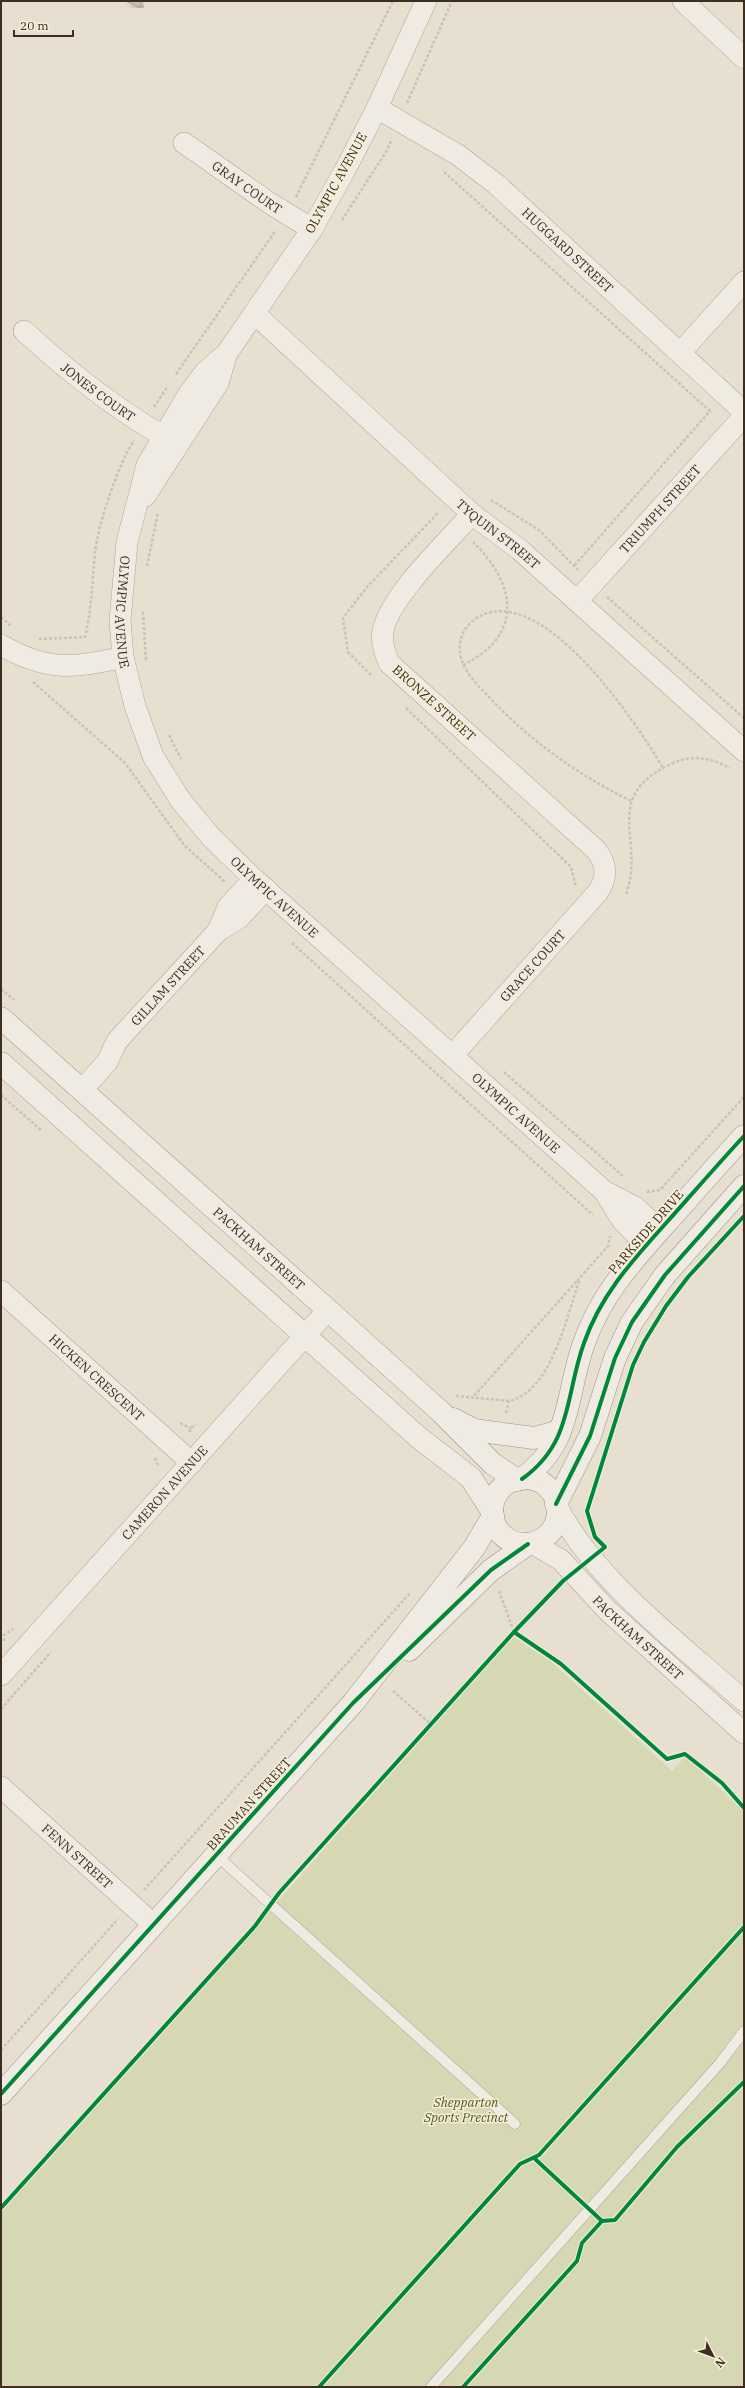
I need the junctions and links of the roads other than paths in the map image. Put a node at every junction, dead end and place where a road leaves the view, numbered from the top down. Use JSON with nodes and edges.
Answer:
{"nodes":[{"id":1,"x":426,"y":1,"type":"edge"},
{"id":2,"x":683,"y":1,"type":"edge"},
{"id":3,"x":744,"y":58,"type":"edge"},
{"id":4,"x":377,"y":108,"type":"junction"},
{"id":5,"x":184,"y":143,"type":"dead end"},
{"id":6,"x":312,"y":228,"type":"junction"},
{"id":7,"x":744,"y":282,"type":"edge"},
{"id":8,"x":255,"y":314,"type":"junction"},
{"id":9,"x":24,"y":331,"type":"dead end"},
{"id":10,"x":680,"y":353,"type":"junction"},
{"id":11,"x":744,"y":412,"type":"edge"},
{"id":12,"x":744,"y":416,"type":"edge"},
{"id":13,"x":171,"y":440,"type":"junction"},
{"id":14,"x":472,"y":514,"type":"junction"},
{"id":15,"x":577,"y":602,"type":"junction"},
{"id":16,"x":1,"y":645,"type":"edge"},
{"id":17,"x":123,"y":657,"type":"junction"},
{"id":18,"x":744,"y":752,"type":"edge"},
{"id":19,"x":606,"y":870,"type":"joint"},
{"id":20,"x":260,"y":884,"type":"junction"},
{"id":21,"x":1,"y":1018,"type":"edge"},
{"id":22,"x":452,"y":1056,"type":"junction"},
{"id":23,"x":1,"y":1063,"type":"edge"},
{"id":24,"x":76,"y":1085,"type":"junction"},
{"id":25,"x":54,"y":1109,"type":"junction"},
{"id":26,"x":744,"y":1136,"type":"edge"},
{"id":27,"x":744,"y":1186,"type":"edge"},
{"id":28,"x":604,"y":1191,"type":"junction"},
{"id":29,"x":653,"y":1238,"type":"junction"},
{"id":30,"x":677,"y":1260,"type":"junction"},
{"id":31,"x":1,"y":1291,"type":"edge"},
{"id":32,"x":328,"y":1310,"type":"junction"},
{"id":33,"x":305,"y":1336,"type":"junction"},
{"id":34,"x":442,"y":1413,"type":"junction"},
{"id":35,"x":560,"y":1431,"type":"junction"},
{"id":36,"x":192,"y":1463,"type":"junction"},
{"id":37,"x":519,"y":1479,"type":"junction"},
{"id":38,"x":557,"y":1505,"type":"junction"},
{"id":39,"x":492,"y":1514,"type":"junction"},
{"id":40,"x":530,"y":1544,"type":"junction"},
{"id":41,"x":433,"y":1616,"type":"junction"},
{"id":42,"x":3,"y":1670,"type":"edge"},
{"id":43,"x":744,"y":1700,"type":"edge"},
{"id":44,"x":744,"y":1733,"type":"edge"},
{"id":45,"x":1,"y":1787,"type":"edge"},
{"id":46,"x":216,"y":1855,"type":"junction"},
{"id":47,"x":154,"y":1925,"type":"junction"},
{"id":48,"x":744,"y":2031,"type":"edge"},
{"id":49,"x":744,"y":2044,"type":"edge"},
{"id":50,"x":720,"y":2064,"type":"junction"},
{"id":51,"x":1,"y":2094,"type":"edge"},
{"id":52,"x":515,"y":2124,"type":"dead end"},
{"id":53,"x":431,"y":2387,"type":"edge"}],
"edges":[{"from":1,"to":4,"type":"street","name":"OLYMPIC AVENUE"},
{"from":2,"to":3,"type":"street"},
{"from":4,"to":6,"type":"street","name":"OLYMPIC AVENUE"},
{"from":4,"to":10,"type":"street","name":"HUGGARD STREET"},
{"from":5,"to":6,"type":"street","name":"GRAY COURT"},
{"from":6,"to":8,"type":"street","name":"OLYMPIC AVENUE"},
{"from":7,"to":10,"type":"street"},
{"from":8,"to":13,"type":"street","name":"OLYMPIC AVENUE"},
{"from":8,"to":14,"type":"street","name":"TYQUIN STREET"},
{"from":9,"to":13,"type":"street","name":"JONES COURT"},
{"from":10,"to":11,"type":"street","name":"HUGGARD STREET"},
{"from":12,"to":15,"type":"street","name":"TRIUMPH STREET"},
{"from":13,"to":17,"type":"street","name":"OLYMPIC AVENUE"},
{"from":14,"to":15,"type":"street","name":"TYQUIN STREET"},
{"from":14,"to":19,"type":"street","name":"BRONZE STREET"},
{"from":15,"to":18,"type":"street","name":"TYQUIN STREET"},
{"from":16,"to":17,"type":"street"},
{"from":17,"to":20,"type":"street","name":"OLYMPIC AVENUE"},
{"from":19,"to":22,"type":"street","name":"GRACE COURT"},
{"from":20,"to":22,"type":"street","name":"OLYMPIC AVENUE"},
{"from":20,"to":24,"type":"street","name":"GILLAM STREET"},
{"from":21,"to":24,"type":"street","name":"PACKHAM STREET"},
{"from":22,"to":28,"type":"street","name":"OLYMPIC AVENUE"},
{"from":23,"to":25,"type":"street"},
{"from":24,"to":25,"type":"street"},
{"from":24,"to":32,"type":"street","name":"PACKHAM STREET"},
{"from":25,"to":33,"type":"street"},
{"from":26,"to":29,"type":"street","name":"PARKSIDE DRIVE"},
{"from":27,"to":30,"type":"street"},
{"from":28,"to":29,"type":"street","name":"OLYMPIC AVENUE"},
{"from":28,"to":29,"type":"street","name":"OLYMPIC AVENUE"},
{"from":29,"to":30,"type":"street"},
{"from":29,"to":35,"type":"street","name":"PARKSIDE DRIVE"},
{"from":30,"to":38,"type":"street"},
{"from":31,"to":36,"type":"street","name":"HICKEN CRESCENT"},
{"from":32,"to":33,"type":"street","name":"CAMERON AVENUE"},
{"from":32,"to":34,"type":"street","name":"PACKHAM STREET"},
{"from":33,"to":36,"type":"street","name":"CAMERON AVENUE"},
{"from":33,"to":39,"type":"street"},
{"from":34,"to":35,"type":"street"},
{"from":34,"to":37,"type":"street","name":"PACKHAM STREET"},
{"from":35,"to":37,"type":"street","name":"PARKSIDE DRIVE"},
{"from":36,"to":42,"type":"street","name":"CAMERON AVENUE"},
{"from":37,"to":38,"type":"street"},
{"from":37,"to":39,"type":"street"},
{"from":38,"to":40,"type":"street"},
{"from":38,"to":43,"type":"street","name":"PACKHAM STREET"},
{"from":39,"to":40,"type":"street"},
{"from":39,"to":41,"type":"street","name":"BRAUMAN STREET"},
{"from":40,"to":41,"type":"street","name":"BRAUMAN STREET"},
{"from":40,"to":44,"type":"street","name":"PACKHAM STREET"},
{"from":41,"to":46,"type":"street","name":"BRAUMAN STREET"},
{"from":45,"to":47,"type":"street","name":"FENN STREET"},
{"from":46,"to":47,"type":"street","name":"BRAUMAN STREET"},
{"from":46,"to":52,"type":"lane"},
{"from":47,"to":51,"type":"street","name":"BRAUMAN STREET"},
{"from":48,"to":50,"type":"lane"},
{"from":49,"to":50,"type":"lane"},
{"from":50,"to":53,"type":"lane"}]}
